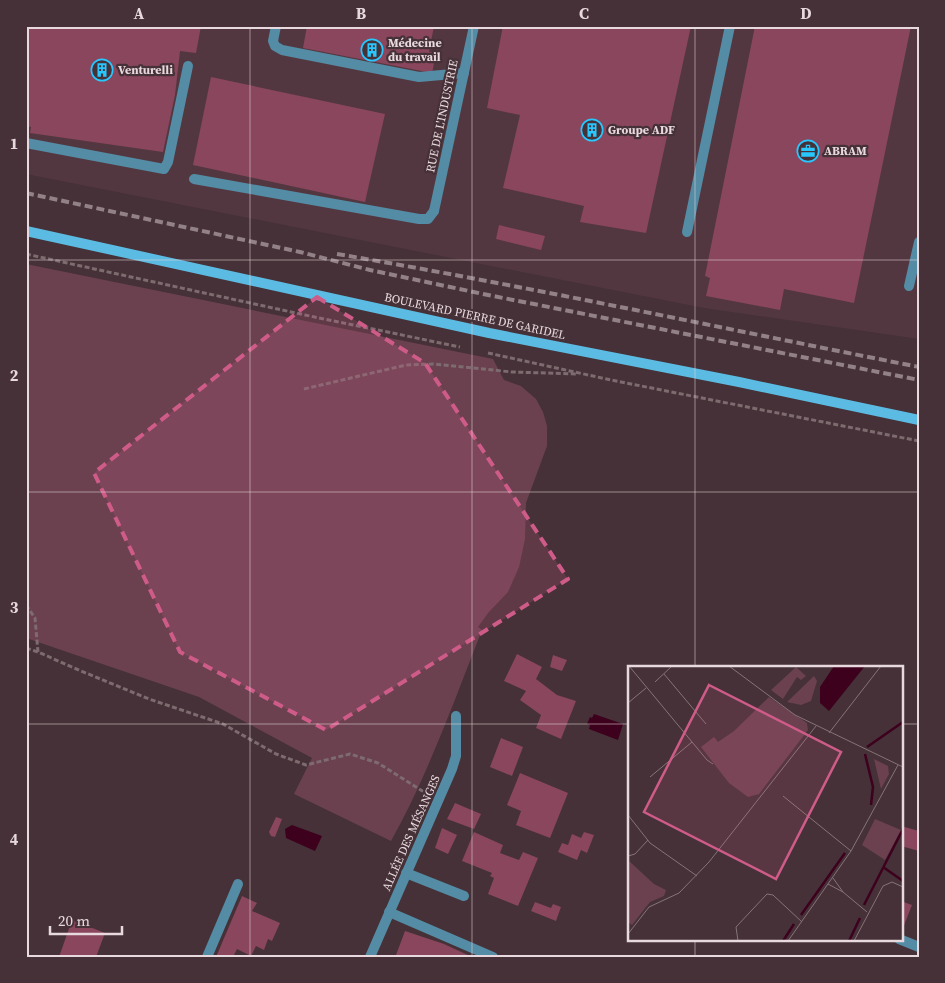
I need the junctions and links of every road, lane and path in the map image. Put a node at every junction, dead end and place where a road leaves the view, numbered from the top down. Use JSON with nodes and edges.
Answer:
{"nodes":[{"id":1,"x":276,"y":26,"type":"edge"},
{"id":2,"x":474,"y":26,"type":"edge"},
{"id":3,"x":730,"y":26,"type":"edge"},
{"id":4,"x":188,"y":66,"type":"dead end"},
{"id":5,"x":464,"y":73,"type":"junction"},
{"id":6,"x":26,"y":144,"type":"edge"},
{"id":7,"x":194,"y":179,"type":"dead end"},
{"id":8,"x":26,"y":231,"type":"edge"},
{"id":9,"x":687,"y":232,"type":"dead end"},
{"id":10,"x":919,"y":242,"type":"edge"},
{"id":11,"x":910,"y":286,"type":"dead end"},
{"id":12,"x":586,"y":374,"type":"dead end"},
{"id":13,"x":304,"y":389,"type":"dead end"},
{"id":14,"x":919,"y":420,"type":"edge"},
{"id":15,"x":26,"y":605,"type":"edge"},
{"id":16,"x":26,"y":648,"type":"edge"},
{"id":17,"x":38,"y":652,"type":"junction"},
{"id":18,"x":456,"y":716,"type":"dead end"},
{"id":19,"x":439,"y":802,"type":"junction"},
{"id":20,"x":406,"y":873,"type":"junction"},
{"id":21,"x":238,"y":884,"type":"dead end"},
{"id":22,"x":464,"y":896,"type":"dead end"},
{"id":23,"x":390,"y":912,"type":"junction"},
{"id":24,"x":902,"y":940,"type":"edge"},
{"id":25,"x":919,"y":947,"type":"edge"},
{"id":26,"x":207,"y":957,"type":"edge"},
{"id":27,"x":370,"y":957,"type":"edge"},
{"id":28,"x":493,"y":957,"type":"edge"}],
"edges":[{"from":1,"to":5,"type":"street"},
{"from":2,"to":5,"type":"street","name":"RUE DE L'INDUSTRIE"},
{"from":3,"to":9,"type":"street"},
{"from":4,"to":6,"type":"street"},
{"from":5,"to":7,"type":"street","name":"RUE DE L'INDUSTRIE"},
{"from":8,"to":14,"type":"street","name":"BOULEVARD PIERRE DE GARIDEL"},
{"from":10,"to":11,"type":"street"},
{"from":12,"to":13,"type":"path"},
{"from":15,"to":17,"type":"path"},
{"from":16,"to":17,"type":"path"},
{"from":17,"to":19,"type":"path"},
{"from":18,"to":19,"type":"street","name":"ALLÉE DES MÉSANGES"},
{"from":19,"to":20,"type":"street","name":"ALLÉE DES MÉSANGES"},
{"from":20,"to":22,"type":"street"},
{"from":20,"to":23,"type":"street","name":"ALLÉE DES MÉSANGES"},
{"from":21,"to":26,"type":"street"},
{"from":23,"to":27,"type":"street","name":"ALLÉE DES MÉSANGES"},
{"from":23,"to":28,"type":"street"},
{"from":24,"to":25,"type":"street"}]}
